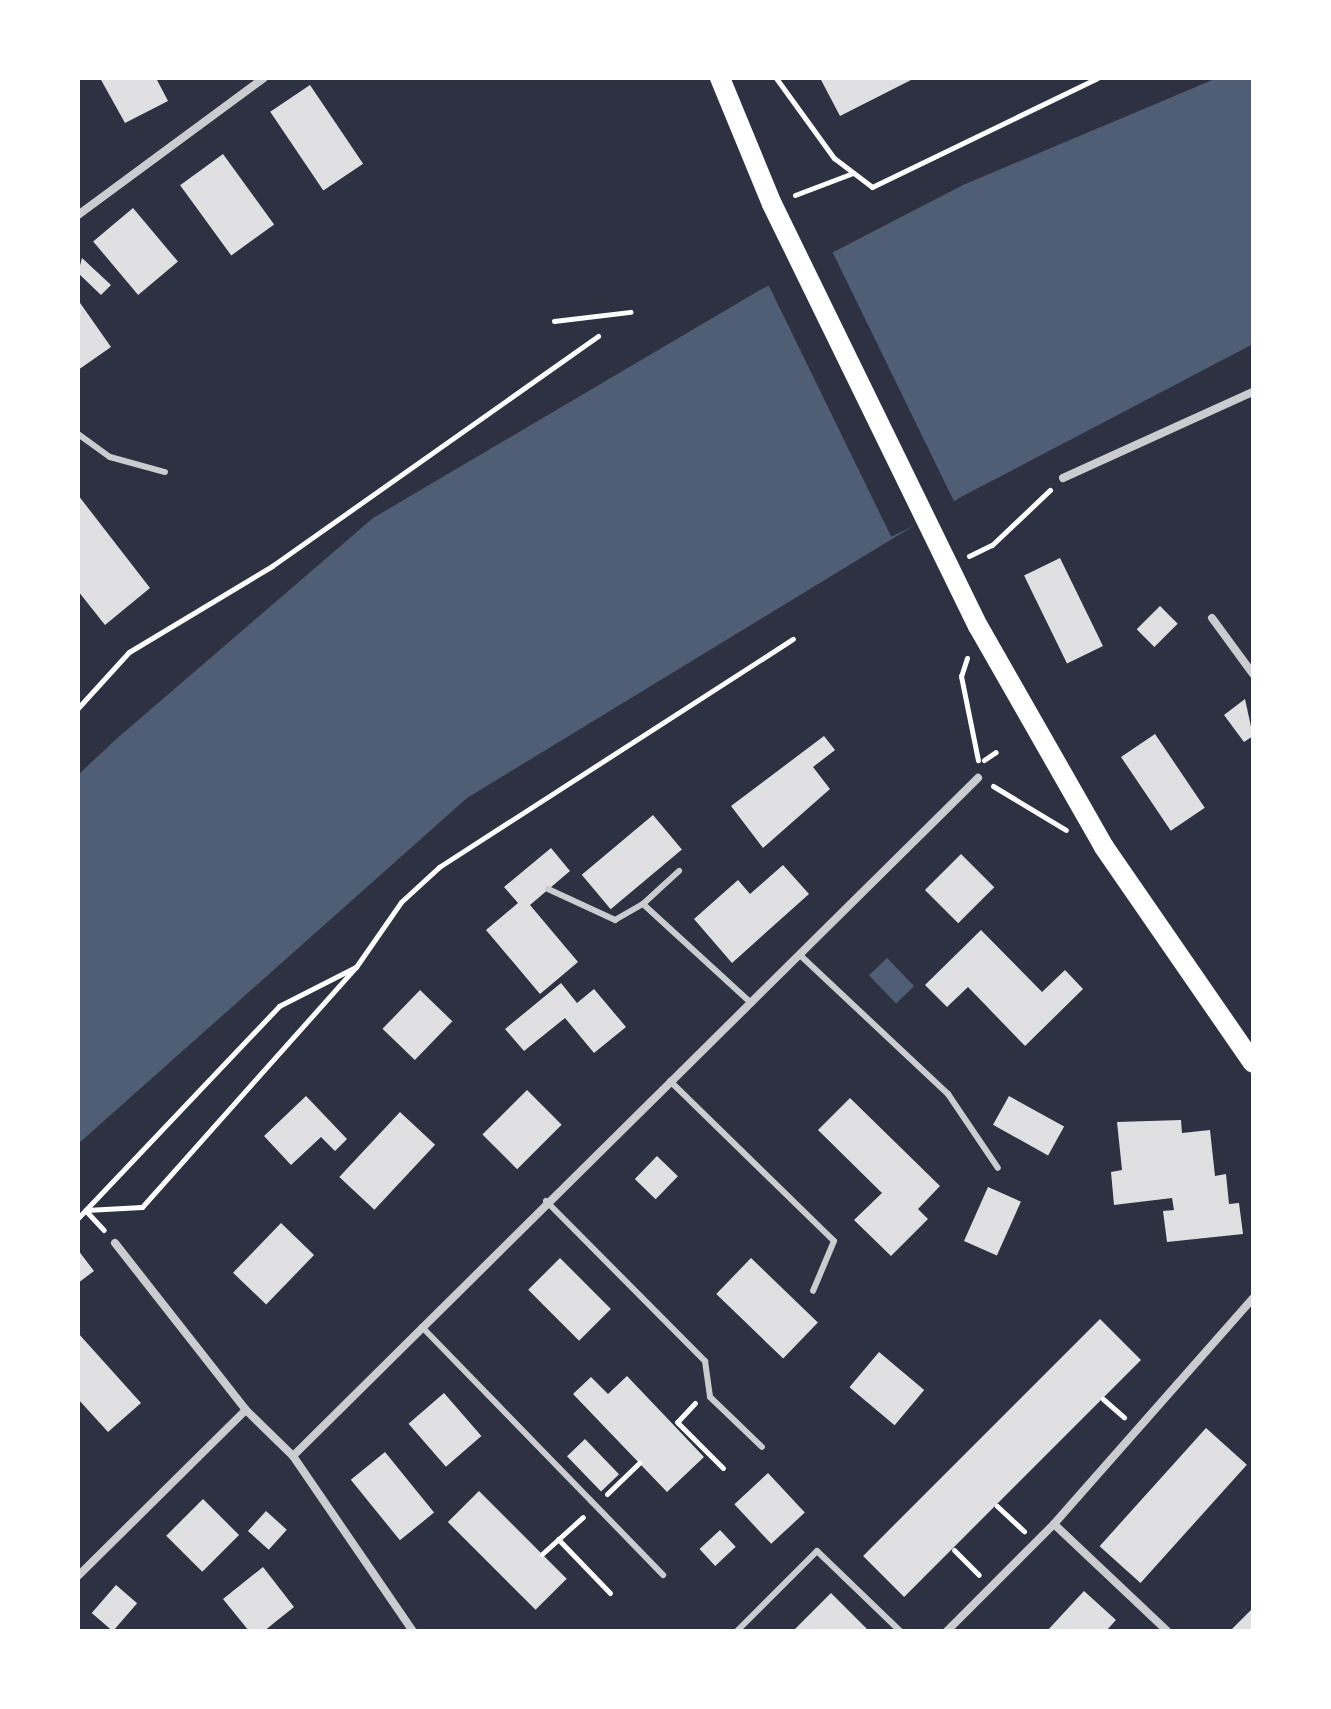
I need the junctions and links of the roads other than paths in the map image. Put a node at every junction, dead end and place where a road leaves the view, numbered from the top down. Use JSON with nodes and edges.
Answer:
{"nodes":[{"id":1,"x":264,"y":78,"type":"edge"},
{"id":2,"x":720,"y":78,"type":"edge"},
{"id":3,"x":78,"y":215,"type":"edge"},
{"id":4,"x":1253,"y":392,"type":"edge"},
{"id":5,"x":78,"y":434,"type":"edge"},
{"id":6,"x":165,"y":472,"type":"dead end"},
{"id":7,"x":1063,"y":478,"type":"road end"},
{"id":8,"x":1212,"y":618,"type":"dead end"},
{"id":9,"x":1253,"y":674,"type":"edge"},
{"id":10,"x":978,"y":778,"type":"road end"},
{"id":11,"x":679,"y":871,"type":"dead end"},
{"id":12,"x":548,"y":889,"type":"dead end"},
{"id":13,"x":643,"y":904,"type":"junction"},
{"id":14,"x":801,"y":956,"type":"junction"},
{"id":15,"x":751,"y":1003,"type":"junction"},
{"id":16,"x":1253,"y":1063,"type":"edge"},
{"id":17,"x":670,"y":1081,"type":"junction"},
{"id":18,"x":998,"y":1168,"type":"dead end"},
{"id":19,"x":546,"y":1201,"type":"junction"},
{"id":20,"x":115,"y":1243,"type":"road end"},
{"id":21,"x":813,"y":1291,"type":"dead end"},
{"id":22,"x":1253,"y":1298,"type":"edge"},
{"id":23,"x":422,"y":1327,"type":"junction"},
{"id":24,"x":246,"y":1410,"type":"junction"},
{"id":25,"x":762,"y":1447,"type":"dead end"},
{"id":26,"x":293,"y":1456,"type":"junction"},
{"id":27,"x":1054,"y":1524,"type":"junction"},
{"id":28,"x":663,"y":1575,"type":"dead end"},
{"id":29,"x":78,"y":1576,"type":"edge"},
{"id":30,"x":413,"y":1631,"type":"edge"},
{"id":31,"x":737,"y":1631,"type":"edge"},
{"id":32,"x":900,"y":1631,"type":"edge"},
{"id":33,"x":947,"y":1631,"type":"edge"},
{"id":34,"x":1167,"y":1631,"type":"edge"}],
"edges":[{"from":1,"to":3,"type":"street"},
{"from":2,"to":16,"type":"main road"},
{"from":4,"to":7,"type":"street"},
{"from":5,"to":6,"type":"lane"},
{"from":8,"to":9,"type":"street"},
{"from":10,"to":14,"type":"street"},
{"from":11,"to":13,"type":"lane"},
{"from":12,"to":13,"type":"lane"},
{"from":13,"to":15,"type":"lane"},
{"from":14,"to":15,"type":"street"},
{"from":14,"to":18,"type":"lane"},
{"from":15,"to":17,"type":"street"},
{"from":17,"to":19,"type":"street"},
{"from":17,"to":21,"type":"lane"},
{"from":19,"to":23,"type":"street"},
{"from":19,"to":25,"type":"lane"},
{"from":20,"to":24,"type":"street"},
{"from":22,"to":27,"type":"street"},
{"from":23,"to":26,"type":"street"},
{"from":23,"to":28,"type":"lane"},
{"from":24,"to":26,"type":"street"},
{"from":24,"to":29,"type":"street"},
{"from":26,"to":30,"type":"street"},
{"from":27,"to":33,"type":"street"},
{"from":27,"to":34,"type":"street"},
{"from":31,"to":32,"type":"lane"}]}
